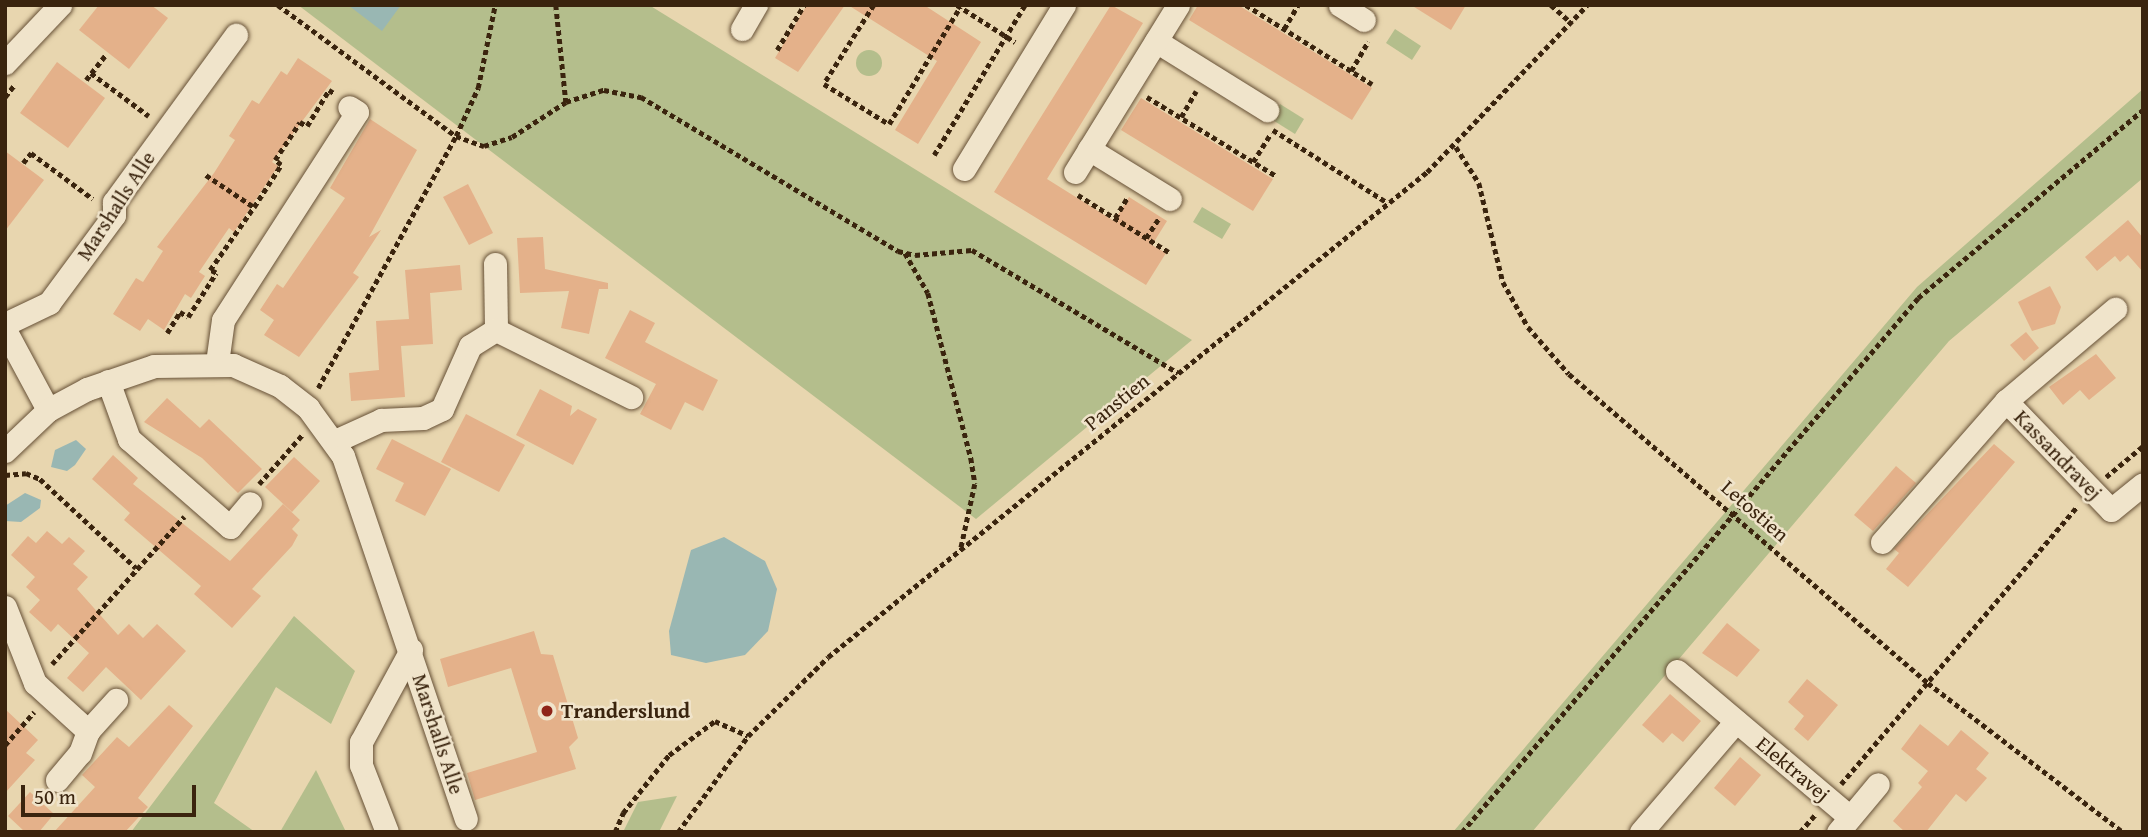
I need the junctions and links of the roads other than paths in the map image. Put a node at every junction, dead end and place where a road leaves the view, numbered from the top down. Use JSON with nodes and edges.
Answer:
{"nodes":[{"id":1,"x":41,"y":5,"type":"edge"},
{"id":2,"x":60,"y":5,"type":"edge"},
{"id":3,"x":756,"y":5,"type":"edge"},
{"id":4,"x":1064,"y":5,"type":"edge"},
{"id":5,"x":1340,"y":5,"type":"edge"},
{"id":6,"x":1168,"y":9,"type":"edge"},
{"id":7,"x":1364,"y":20,"type":"dead end"},
{"id":8,"x":742,"y":29,"type":"dead end"},
{"id":9,"x":26,"y":36,"type":"junction"},
{"id":10,"x":236,"y":36,"type":"dead end"},
{"id":11,"x":1156,"y":41,"type":"junction"},
{"id":12,"x":5,"y":63,"type":"edge"},
{"id":13,"x":353,"y":109,"type":"road end"},
{"id":14,"x":1269,"y":120,"type":"road end"},
{"id":15,"x":1089,"y":149,"type":"junction"},
{"id":16,"x":964,"y":169,"type":"dead end"},
{"id":17,"x":1075,"y":172,"type":"road end"},
{"id":18,"x":1170,"y":199,"type":"dead end"},
{"id":19,"x":495,"y":264,"type":"dead end"},
{"id":20,"x":2115,"y":309,"type":"dead end"},
{"id":21,"x":5,"y":324,"type":"edge"},
{"id":22,"x":5,"y":330,"type":"edge"},
{"id":23,"x":496,"y":330,"type":"junction"},
{"id":24,"x":216,"y":363,"type":"junction"},
{"id":25,"x":108,"y":381,"type":"junction"},
{"id":26,"x":631,"y":397,"type":"dead end"},
{"id":27,"x":2006,"y":401,"type":"junction"},
{"id":28,"x":48,"y":410,"type":"junction"},
{"id":29,"x":335,"y":441,"type":"junction"},
{"id":30,"x":5,"y":451,"type":"edge"},
{"id":31,"x":2143,"y":484,"type":"edge"},
{"id":32,"x":250,"y":503,"type":"road end"},
{"id":33,"x":1882,"y":542,"type":"dead end"},
{"id":34,"x":5,"y":607,"type":"edge"},
{"id":35,"x":411,"y":650,"type":"junction"},
{"id":36,"x":1676,"y":671,"type":"dead end"},
{"id":37,"x":116,"y":700,"type":"dead end"},
{"id":38,"x":1736,"y":721,"type":"junction"},
{"id":39,"x":88,"y":731,"type":"junction"},
{"id":40,"x":57,"y":780,"type":"dead end"},
{"id":41,"x":1878,"y":784,"type":"dead end"},
{"id":42,"x":466,"y":819,"type":"dead end"},
{"id":43,"x":1844,"y":824,"type":"edge"},
{"id":44,"x":387,"y":832,"type":"edge"},
{"id":45,"x":1641,"y":832,"type":"edge"}],
"edges":[{"from":1,"to":9,"type":"street"},
{"from":2,"to":9,"type":"street"},
{"from":3,"to":8,"type":"street"},
{"from":4,"to":16,"type":"street"},
{"from":5,"to":7,"type":"street"},
{"from":6,"to":11,"type":"street"},
{"from":9,"to":12,"type":"street"},
{"from":10,"to":21,"type":"street","name":"Marshalls Alle"},
{"from":11,"to":14,"type":"street"},
{"from":11,"to":15,"type":"street"},
{"from":13,"to":24,"type":"street"},
{"from":15,"to":17,"type":"street"},
{"from":15,"to":18,"type":"street"},
{"from":19,"to":23,"type":"street"},
{"from":20,"to":27,"type":"street","name":"Kassandravej"},
{"from":22,"to":28,"type":"street"},
{"from":23,"to":26,"type":"street"},
{"from":23,"to":29,"type":"street"},
{"from":24,"to":25,"type":"street","name":"Marshalls Alle"},
{"from":24,"to":29,"type":"street","name":"Marshalls Alle"},
{"from":25,"to":28,"type":"street","name":"Marshalls Alle"},
{"from":25,"to":32,"type":"street"},
{"from":27,"to":31,"type":"street","name":"Kassandravej"},
{"from":27,"to":33,"type":"street","name":"Kassandravej"},
{"from":28,"to":30,"type":"street","name":"Marshalls Alle"},
{"from":29,"to":35,"type":"street","name":"Marshalls Alle"},
{"from":34,"to":39,"type":"street"},
{"from":35,"to":42,"type":"street","name":"Marshalls Alle"},
{"from":35,"to":44,"type":"street","name":"Marshalls Alle"},
{"from":36,"to":38,"type":"street","name":"Elektravej"},
{"from":37,"to":39,"type":"street"},
{"from":38,"to":43,"type":"street","name":"Elektravej"},
{"from":38,"to":45,"type":"street","name":"Elektravej"},
{"from":39,"to":40,"type":"street"},
{"from":41,"to":43,"type":"street","name":"Elektravej"}]}
